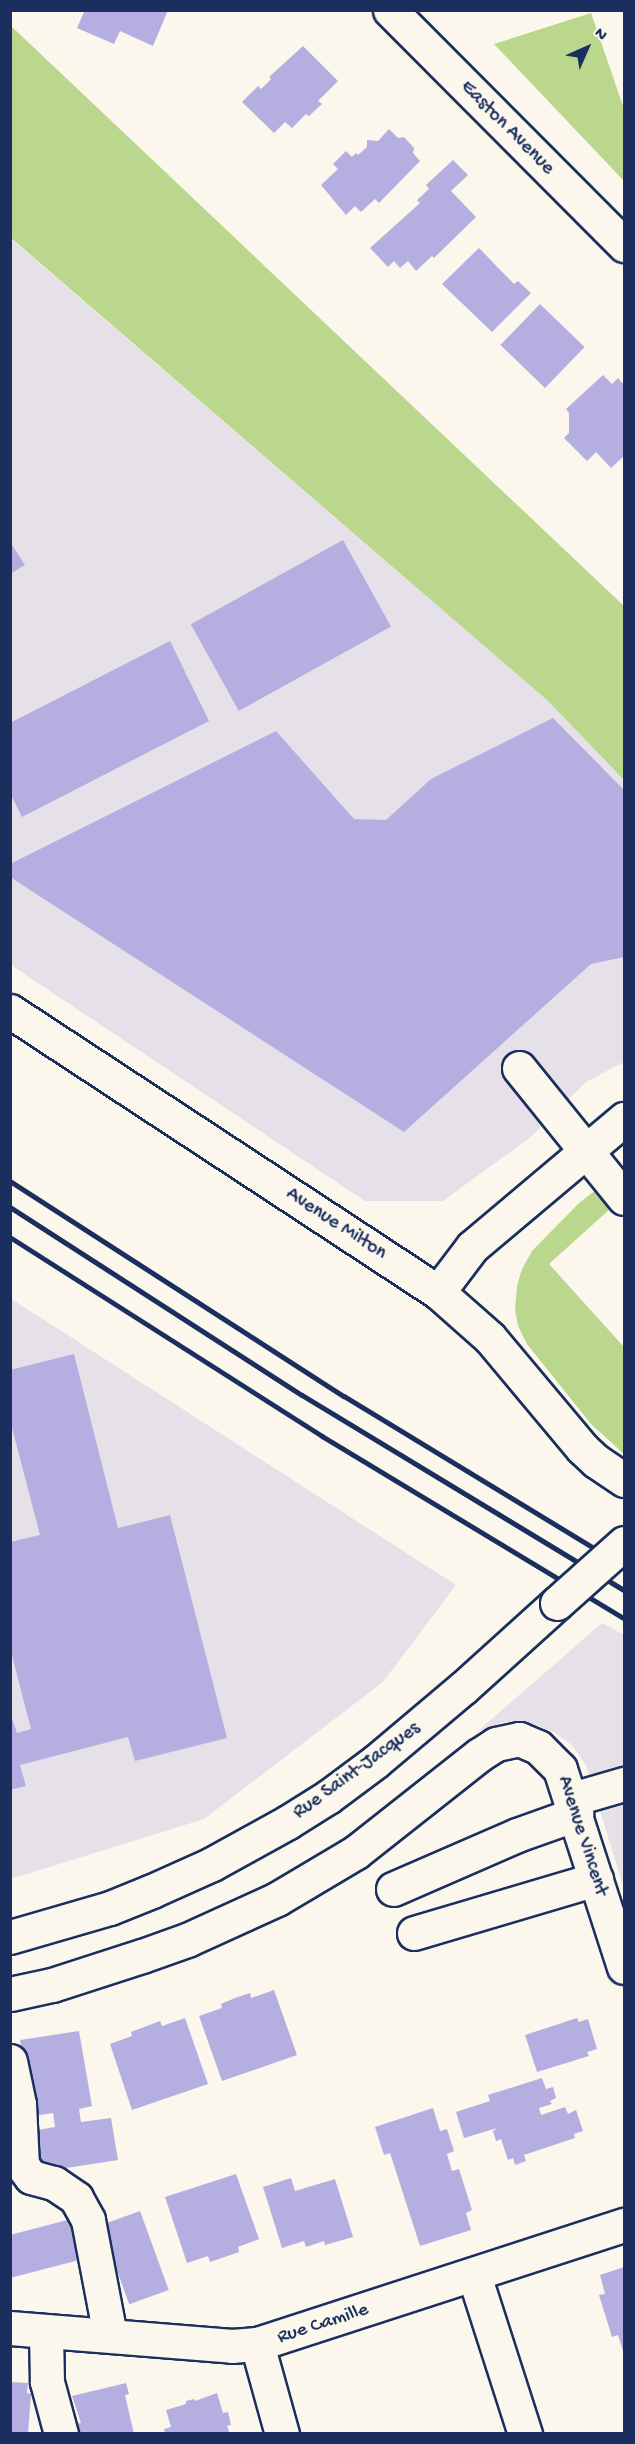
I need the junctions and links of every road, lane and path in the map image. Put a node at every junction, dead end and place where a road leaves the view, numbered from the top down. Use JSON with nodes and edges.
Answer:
{"nodes":[{"id":1,"x":390,"y":10,"type":"edge"},
{"id":2,"x":624,"y":244,"type":"edge"},
{"id":3,"x":10,"y":1011,"type":"edge"},
{"id":4,"x":519,"y":1068,"type":"dead end"},
{"id":5,"x":624,"y":1119,"type":"edge"},
{"id":6,"x":585,"y":1150,"type":"junction"},
{"id":7,"x":624,"y":1198,"type":"edge"},
{"id":8,"x":438,"y":1292,"type":"junction"},
{"id":9,"x":624,"y":1480,"type":"edge"},
{"id":10,"x":624,"y":1543,"type":"edge"},
{"id":11,"x":624,"y":1784,"type":"edge"},
{"id":12,"x":574,"y":1807,"type":"junction"},
{"id":13,"x":596,"y":1879,"type":"junction"},
{"id":14,"x":393,"y":1889,"type":"dead end"},
{"id":15,"x":618,"y":1927,"type":"edge"},
{"id":16,"x":414,"y":1934,"type":"dead end"},
{"id":17,"x":10,"y":1937,"type":"edge"},
{"id":18,"x":624,"y":1967,"type":"edge"},
{"id":19,"x":10,"y":1994,"type":"edge"},
{"id":20,"x":10,"y":2061,"type":"edge"},
{"id":21,"x":624,"y":2225,"type":"edge"},
{"id":22,"x":474,"y":2275,"type":"junction"},
{"id":23,"x":10,"y":2328,"type":"edge"},
{"id":24,"x":46,"y":2331,"type":"junction"},
{"id":25,"x":110,"y":2335,"type":"junction"},
{"id":26,"x":256,"y":2344,"type":"junction"},
{"id":27,"x":61,"y":2433,"type":"edge"},
{"id":28,"x":282,"y":2433,"type":"edge"},
{"id":29,"x":525,"y":2433,"type":"edge"}],
"edges":[{"from":1,"to":2,"type":"street","name":"Easton Avenue"},
{"from":3,"to":8,"type":"street","name":"Avenue Milton"},
{"from":4,"to":6,"type":"street"},
{"from":5,"to":6,"type":"street"},
{"from":6,"to":7,"type":"street"},
{"from":6,"to":8,"type":"street"},
{"from":8,"to":9,"type":"street","name":"Avenue Milton"},
{"from":10,"to":17,"type":"street","name":"Rue Saint-Jacques","bridge":true},
{"from":11,"to":12,"type":"street"},
{"from":12,"to":13,"type":"street","name":"Avenue Vincent"},
{"from":12,"to":14,"type":"street"},
{"from":12,"to":19,"type":"street","name":"Avenue Vincent"},
{"from":13,"to":15,"type":"street","name":"Avenue Vincent"},
{"from":13,"to":16,"type":"street"},
{"from":15,"to":18,"type":"street","name":"Avenue Vincent"},
{"from":20,"to":25,"type":"street"},
{"from":21,"to":22,"type":"street","name":"Rue Camille"},
{"from":22,"to":26,"type":"street","name":"Rue Camille"},
{"from":22,"to":29,"type":"street"},
{"from":23,"to":24,"type":"street","name":"Rue Camille"},
{"from":24,"to":25,"type":"street","name":"Rue Camille"},
{"from":24,"to":27,"type":"street"},
{"from":25,"to":26,"type":"street","name":"Rue Camille"},
{"from":26,"to":28,"type":"street"}]}
